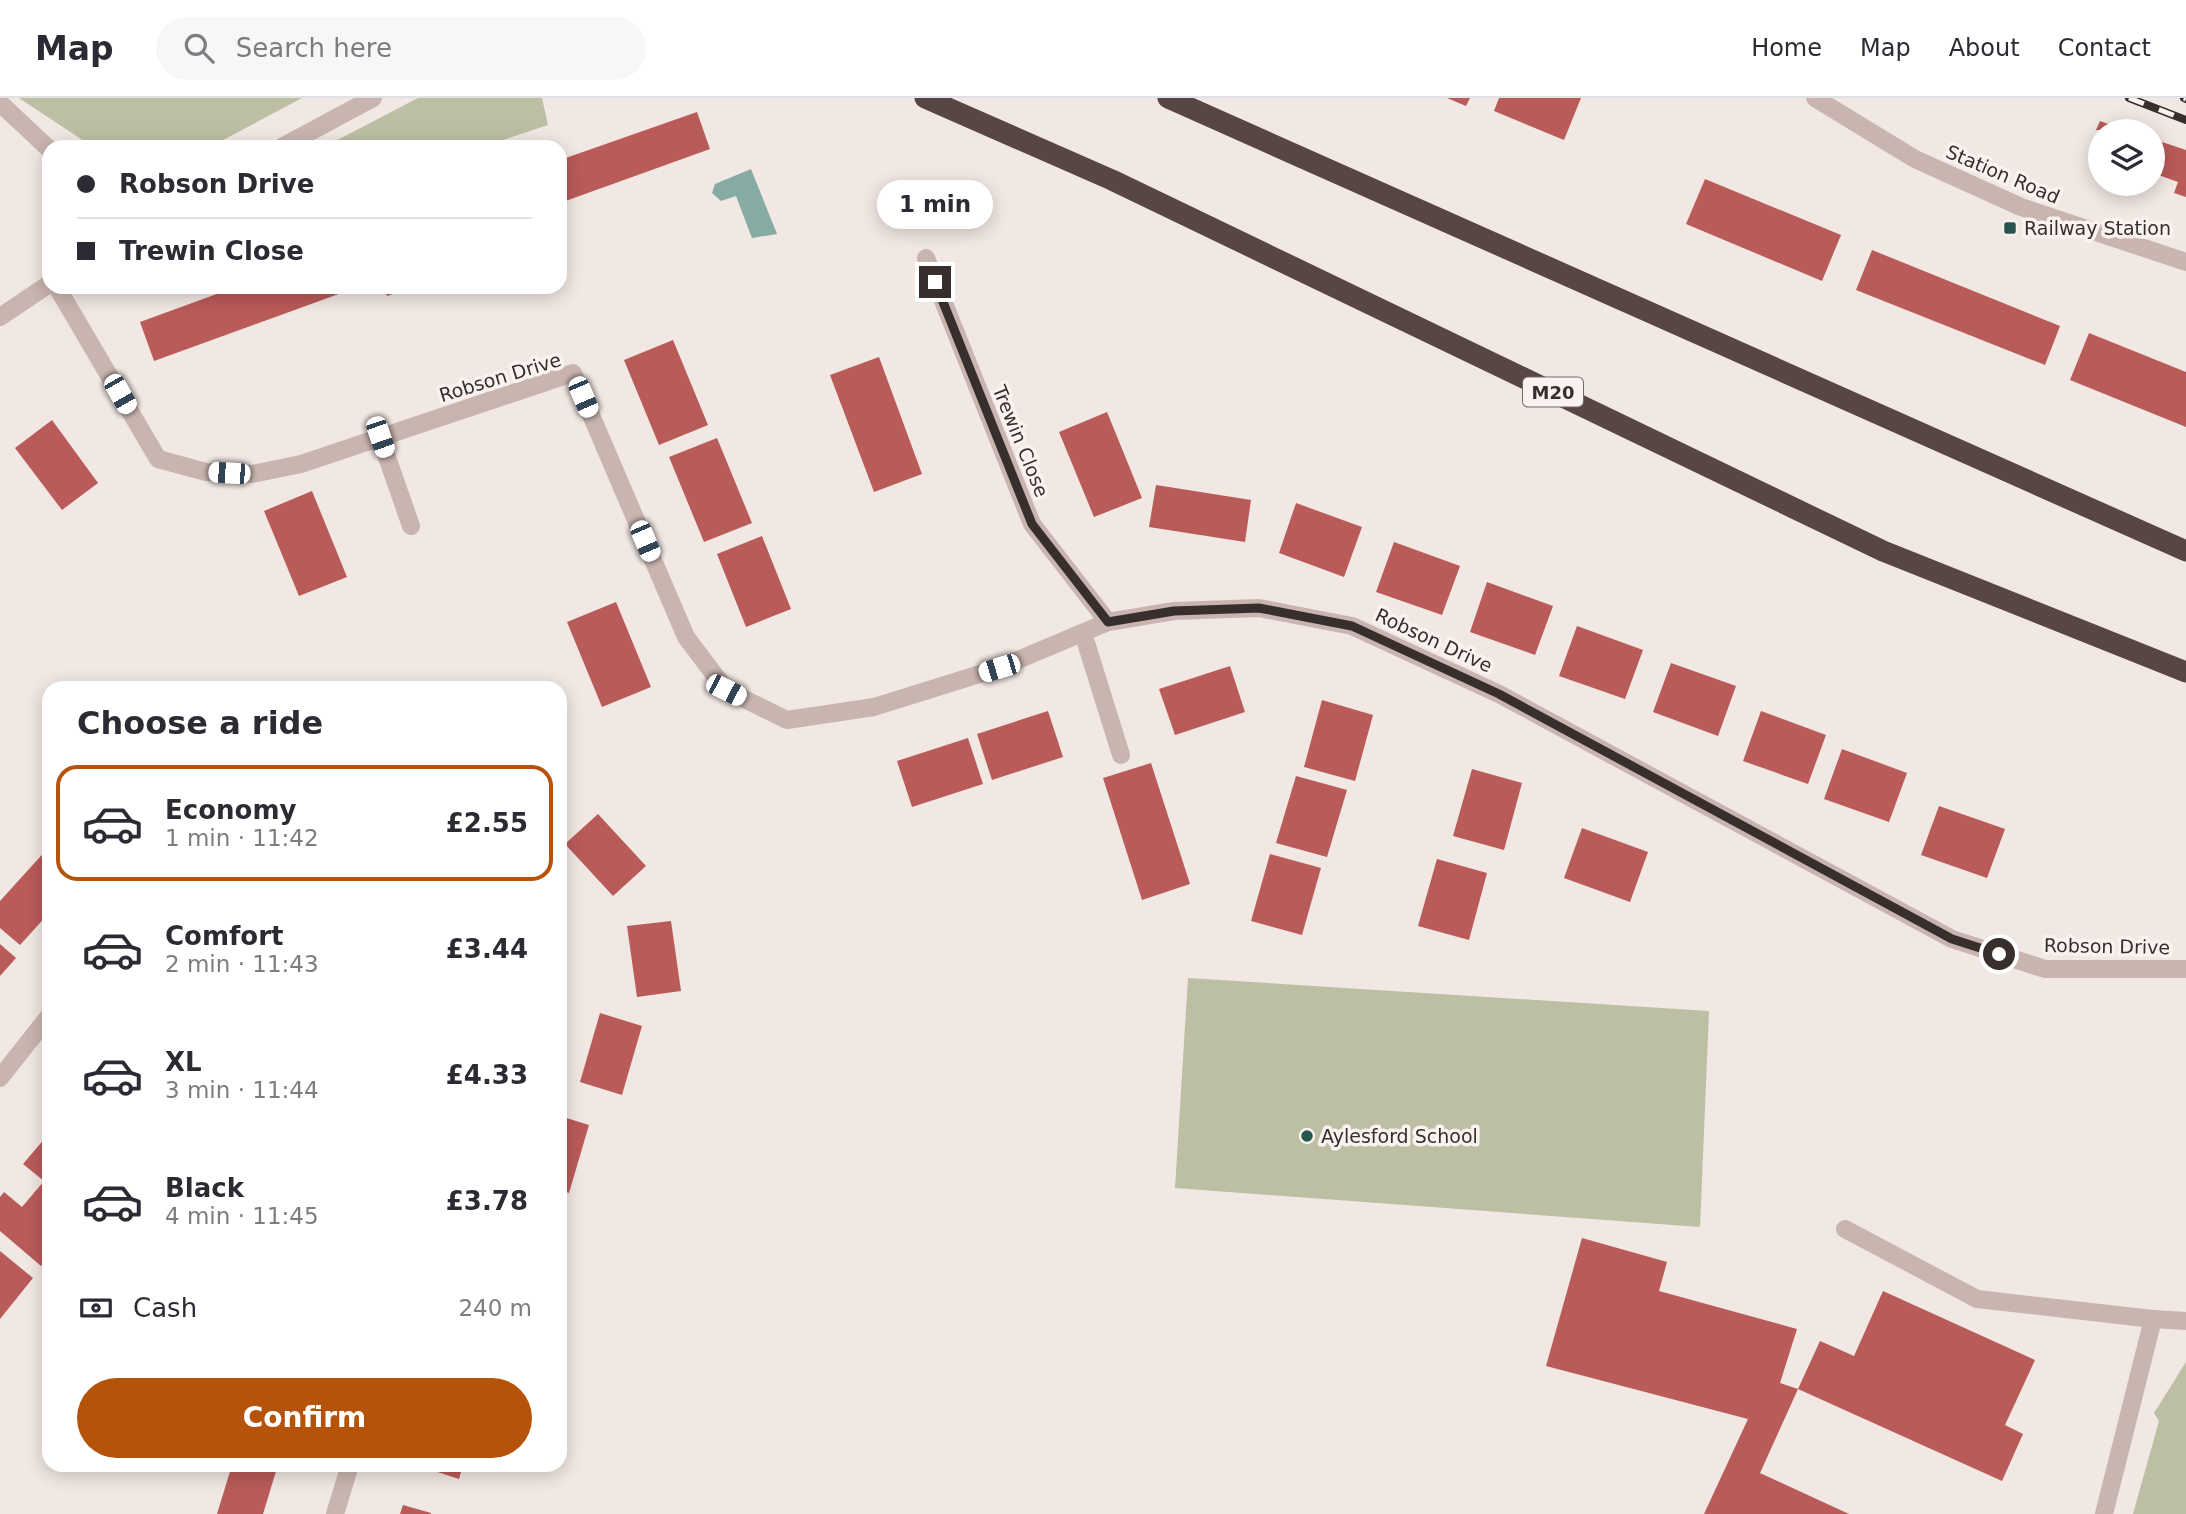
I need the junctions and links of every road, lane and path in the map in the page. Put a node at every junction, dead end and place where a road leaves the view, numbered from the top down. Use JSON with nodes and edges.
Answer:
{"nodes":[{"id":1,"x":373,"y":98,"type":"edge"},
{"id":2,"x":925,"y":98,"type":"edge"},
{"id":3,"x":1168,"y":98,"type":"edge"},
{"id":4,"x":1815,"y":98,"type":"edge"},
{"id":5,"x":0,"y":103,"type":"edge"},
{"id":6,"x":295,"y":140,"type":"edge"},
{"id":7,"x":42,"y":142,"type":"edge"},
{"id":8,"x":926,"y":258,"type":"dead end"},
{"id":9,"x":2186,"y":262,"type":"edge"},
{"id":10,"x":42,"y":289,"type":"edge"},
{"id":11,"x":61,"y":294,"type":"edge"},
{"id":12,"x":0,"y":317,"type":"edge"},
{"id":13,"x":380,"y":437,"type":"junction"},
{"id":14,"x":411,"y":526,"type":"dead end"},
{"id":15,"x":2186,"y":551,"type":"edge"},
{"id":16,"x":1108,"y":622,"type":"junction"},
{"id":17,"x":1083,"y":633,"type":"junction"},
{"id":18,"x":2186,"y":672,"type":"edge"},
{"id":19,"x":1121,"y":755,"type":"dead end"},
{"id":20,"x":2186,"y":970,"type":"edge"},
{"id":21,"x":42,"y":1025,"type":"edge"},
{"id":22,"x":0,"y":1079,"type":"edge"},
{"id":23,"x":1845,"y":1229,"type":"dead end"},
{"id":24,"x":2153,"y":1320,"type":"junction"},
{"id":25,"x":2186,"y":1321,"type":"edge"},
{"id":26,"x":348,"y":1472,"type":"edge"},
{"id":27,"x":335,"y":1514,"type":"edge"},
{"id":28,"x":2104,"y":1514,"type":"edge"}],
"edges":[{"from":1,"to":6,"type":"street"},
{"from":2,"to":18,"type":"highway","number":"M20"},
{"from":3,"to":15,"type":"highway"},
{"from":4,"to":9,"type":"street","name":"Station Road"},
{"from":5,"to":7,"type":"street"},
{"from":8,"to":16,"type":"street","name":"Trewin Close"},
{"from":10,"to":12,"type":"street"},
{"from":11,"to":13,"type":"street","name":"Robson Drive"},
{"from":13,"to":14,"type":"street"},
{"from":13,"to":17,"type":"street","name":"Robson Drive"},
{"from":16,"to":17,"type":"street","name":"Robson Drive"},
{"from":16,"to":20,"type":"street","name":"Robson Drive"},
{"from":17,"to":19,"type":"street"},
{"from":21,"to":22,"type":"street"},
{"from":23,"to":24,"type":"street"},
{"from":24,"to":25,"type":"street"},
{"from":24,"to":28,"type":"street"},
{"from":26,"to":27,"type":"street"}]}
